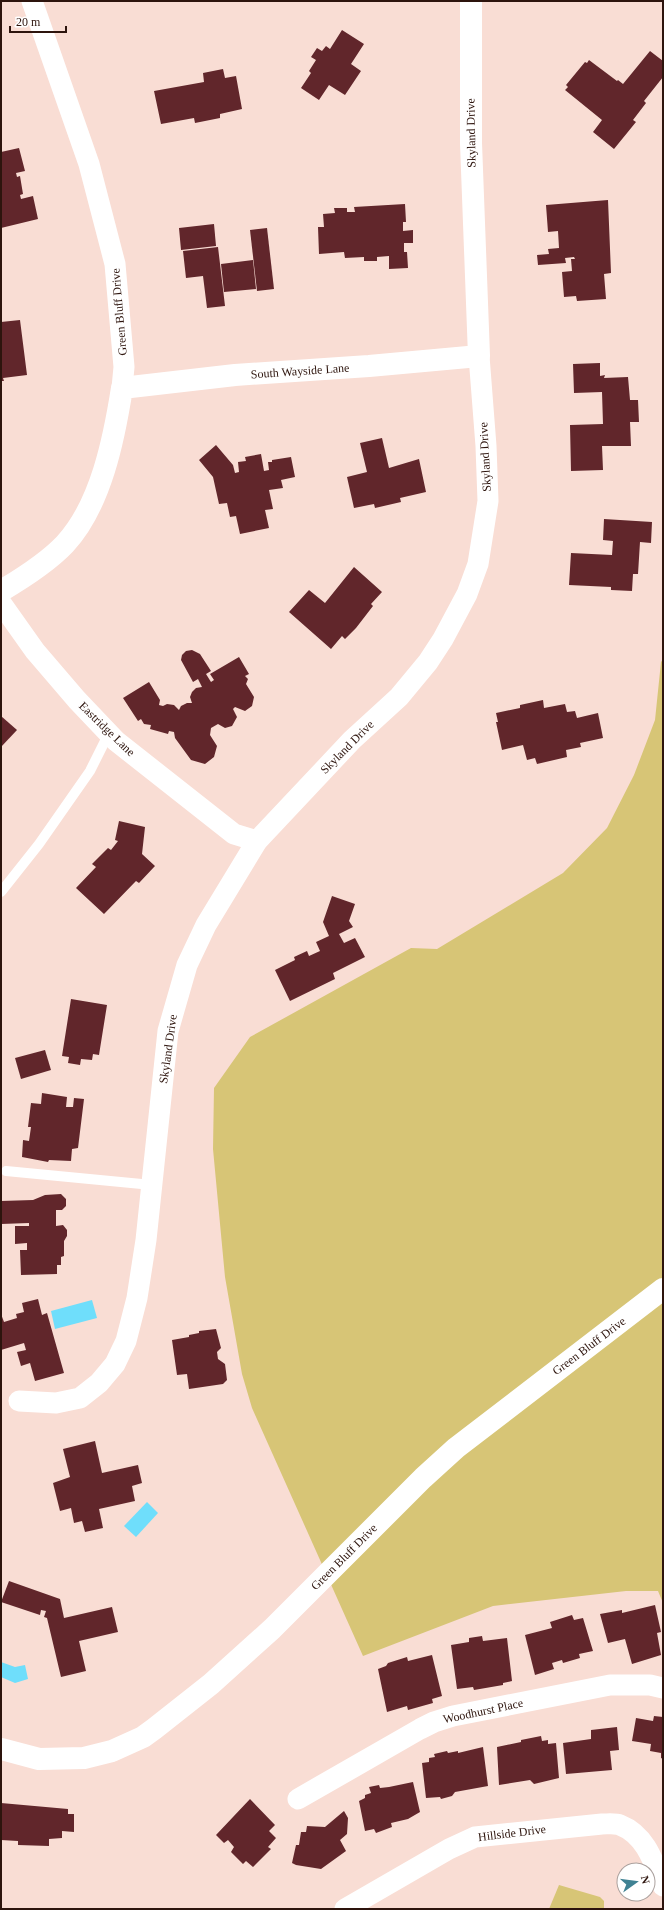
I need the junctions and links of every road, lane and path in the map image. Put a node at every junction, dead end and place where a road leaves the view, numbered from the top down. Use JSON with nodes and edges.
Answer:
{"nodes":[{"id":1,"x":32,"y":1,"type":"edge"},
{"id":2,"x":470,"y":1,"type":"edge"},
{"id":3,"x":479,"y":356,"type":"junction"},
{"id":4,"x":122,"y":388,"type":"junction"},
{"id":5,"x":1,"y":591,"type":"edge"},
{"id":6,"x":1,"y":603,"type":"edge"},
{"id":7,"x":109,"y":733,"type":"junction"},
{"id":8,"x":257,"y":840,"type":"junction"},
{"id":9,"x":1,"y":892,"type":"edge"},
{"id":10,"x":6,"y":1171,"type":"dead end"},
{"id":11,"x":152,"y":1185,"type":"junction"},
{"id":12,"x":663,"y":1290,"type":"edge"},
{"id":13,"x":18,"y":1401,"type":"dead end"},
{"id":14,"x":663,"y":1688,"type":"edge"},
{"id":15,"x":1,"y":1749,"type":"edge"},
{"id":16,"x":298,"y":1799,"type":"dead end"},
{"id":17,"x":663,"y":1886,"type":"edge"},
{"id":18,"x":346,"y":1909,"type":"edge"}],
"edges":[{"from":1,"to":4,"type":"street","name":"Green Bluff Drive"},
{"from":2,"to":3,"type":"street","name":"Skyland Drive"},
{"from":3,"to":4,"type":"street","name":"South Wayside Lane"},
{"from":3,"to":8,"type":"street","name":"Skyland Drive"},
{"from":4,"to":5,"type":"street","name":"Green Bluff Drive"},
{"from":6,"to":7,"type":"street","name":"Eastridge Lane"},
{"from":7,"to":8,"type":"street","name":"Eastridge Lane"},
{"from":7,"to":9,"type":"lane"},
{"from":8,"to":11,"type":"street","name":"Skyland Drive"},
{"from":10,"to":11,"type":"lane"},
{"from":11,"to":13,"type":"street","name":"Skyland Drive"},
{"from":12,"to":15,"type":"street","name":"Green Bluff Drive"},
{"from":14,"to":16,"type":"street","name":"Woodhurst Place"},
{"from":17,"to":18,"type":"street","name":"Hillside Drive"}]}
